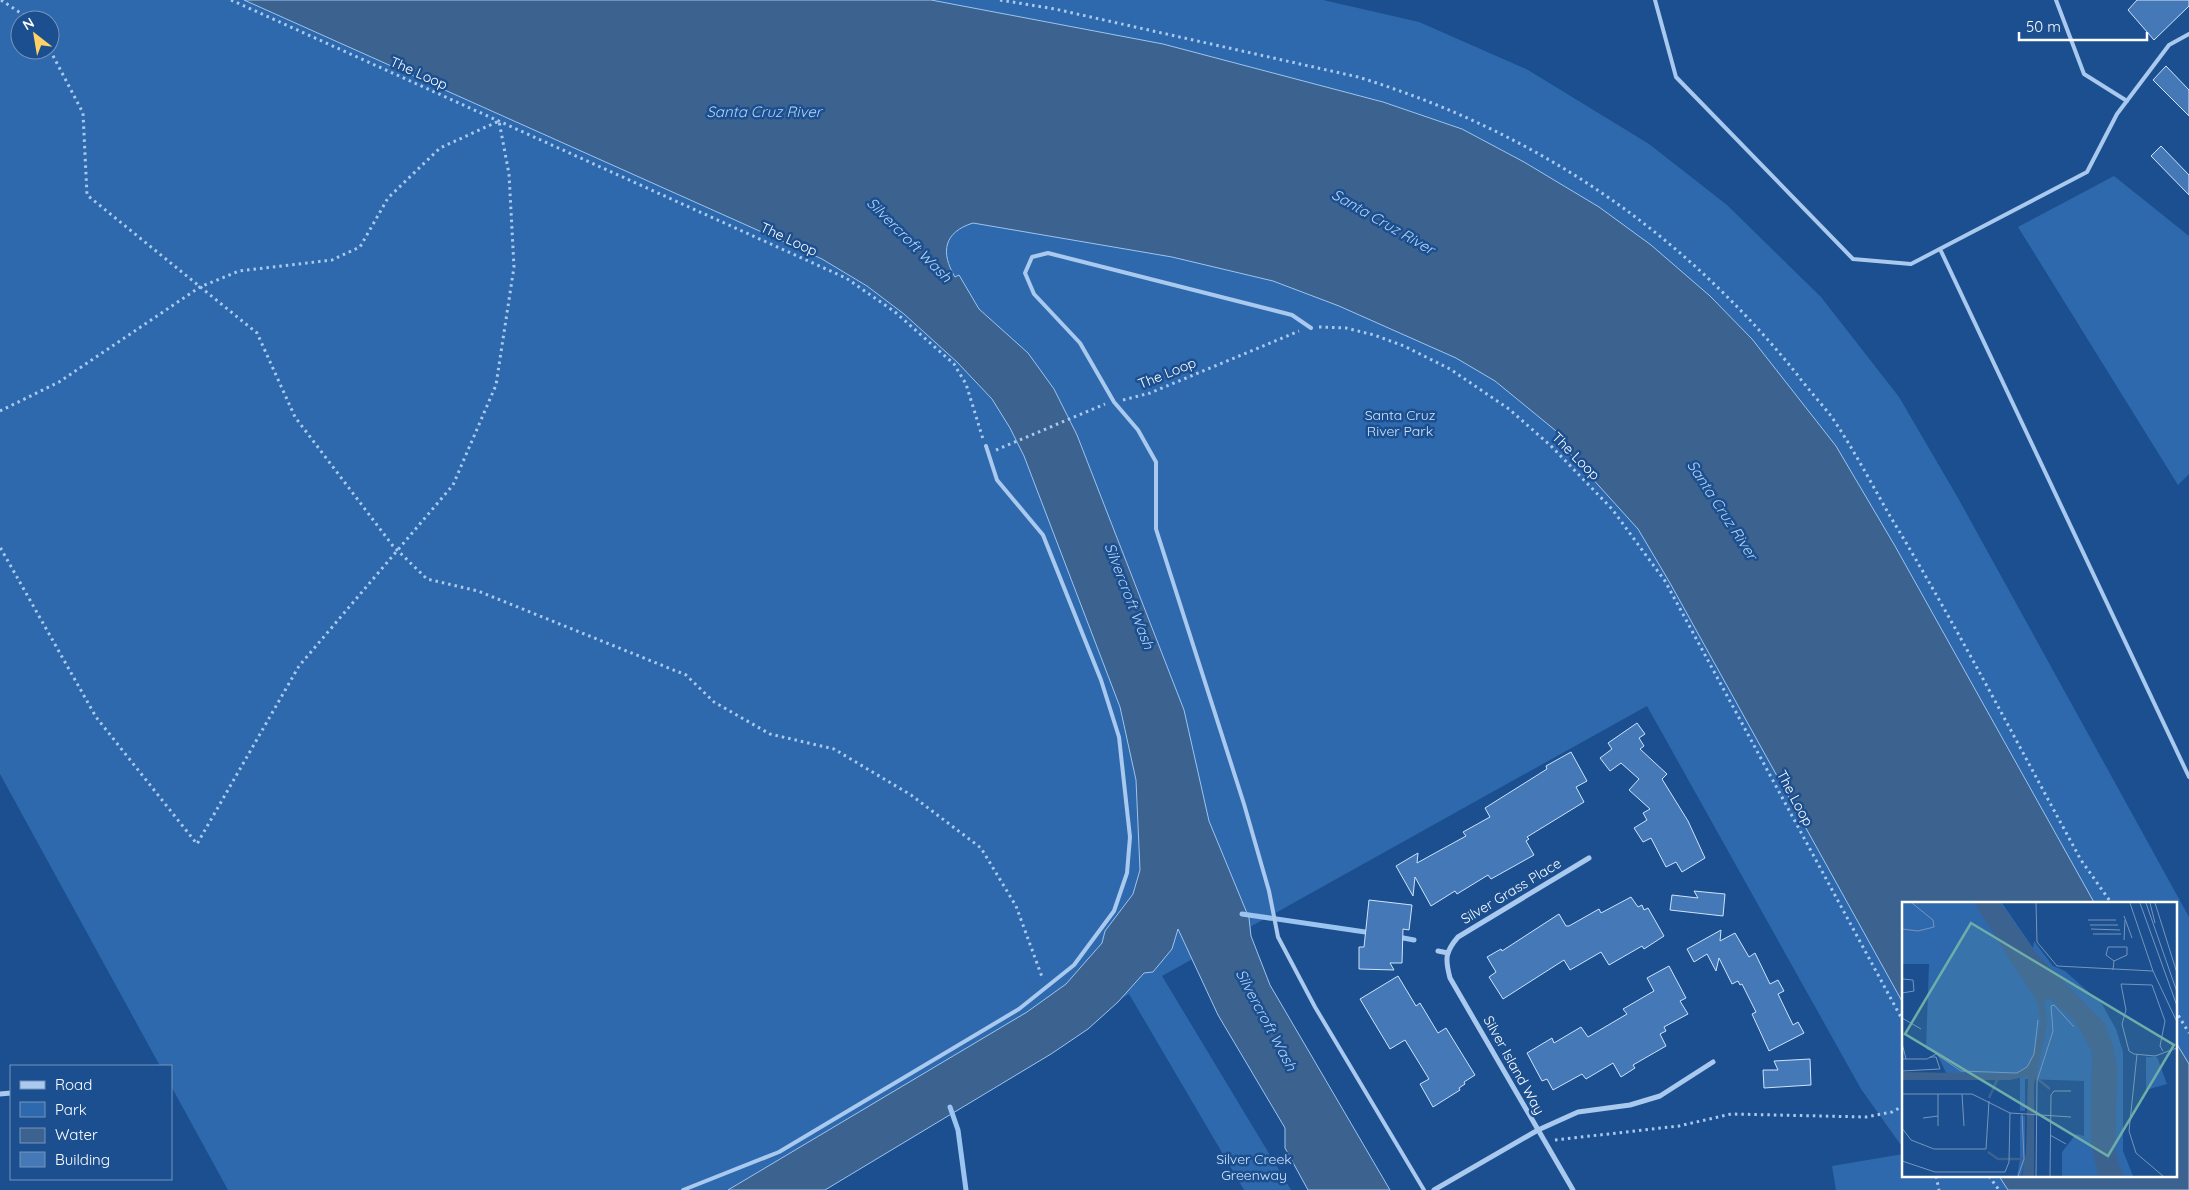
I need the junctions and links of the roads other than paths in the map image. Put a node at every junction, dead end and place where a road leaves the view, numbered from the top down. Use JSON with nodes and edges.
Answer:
{"nodes":[{"id":1,"x":1656,"y":0,"type":"edge"},
{"id":2,"x":2056,"y":0,"type":"edge"},
{"id":3,"x":2189,"y":34,"type":"edge"},
{"id":4,"x":2127,"y":101,"type":"junction"},
{"id":5,"x":1940,"y":249,"type":"junction"},
{"id":6,"x":1311,"y":328,"type":"road end"},
{"id":7,"x":986,"y":446,"type":"road end"},
{"id":8,"x":2189,"y":777,"type":"edge"},
{"id":9,"x":1589,"y":858,"type":"dead end"},
{"id":10,"x":1438,"y":951,"type":"dead end"},
{"id":11,"x":1448,"y":951,"type":"junction"},
{"id":12,"x":1713,"y":1062,"type":"dead end"},
{"id":13,"x":1538,"y":1130,"type":"junction"},
{"id":14,"x":683,"y":1190,"type":"edge"},
{"id":15,"x":1424,"y":1190,"type":"edge"},
{"id":16,"x":1434,"y":1190,"type":"edge"},
{"id":17,"x":1573,"y":1190,"type":"edge"}],
"edges":[{"from":1,"to":5,"type":"lane"},
{"from":2,"to":4,"type":"lane"},
{"from":3,"to":4,"type":"lane"},
{"from":4,"to":5,"type":"lane"},
{"from":5,"to":8,"type":"lane"},
{"from":6,"to":15,"type":"lane"},
{"from":7,"to":14,"type":"lane"},
{"from":9,"to":11,"type":"street","name":"Silver Grass Place"},
{"from":10,"to":11,"type":"street"},
{"from":11,"to":13,"type":"street","name":"Silver Island Way"},
{"from":12,"to":13,"type":"street"},
{"from":13,"to":16,"type":"street"},
{"from":13,"to":17,"type":"street","name":"Silver Island Way"}]}
